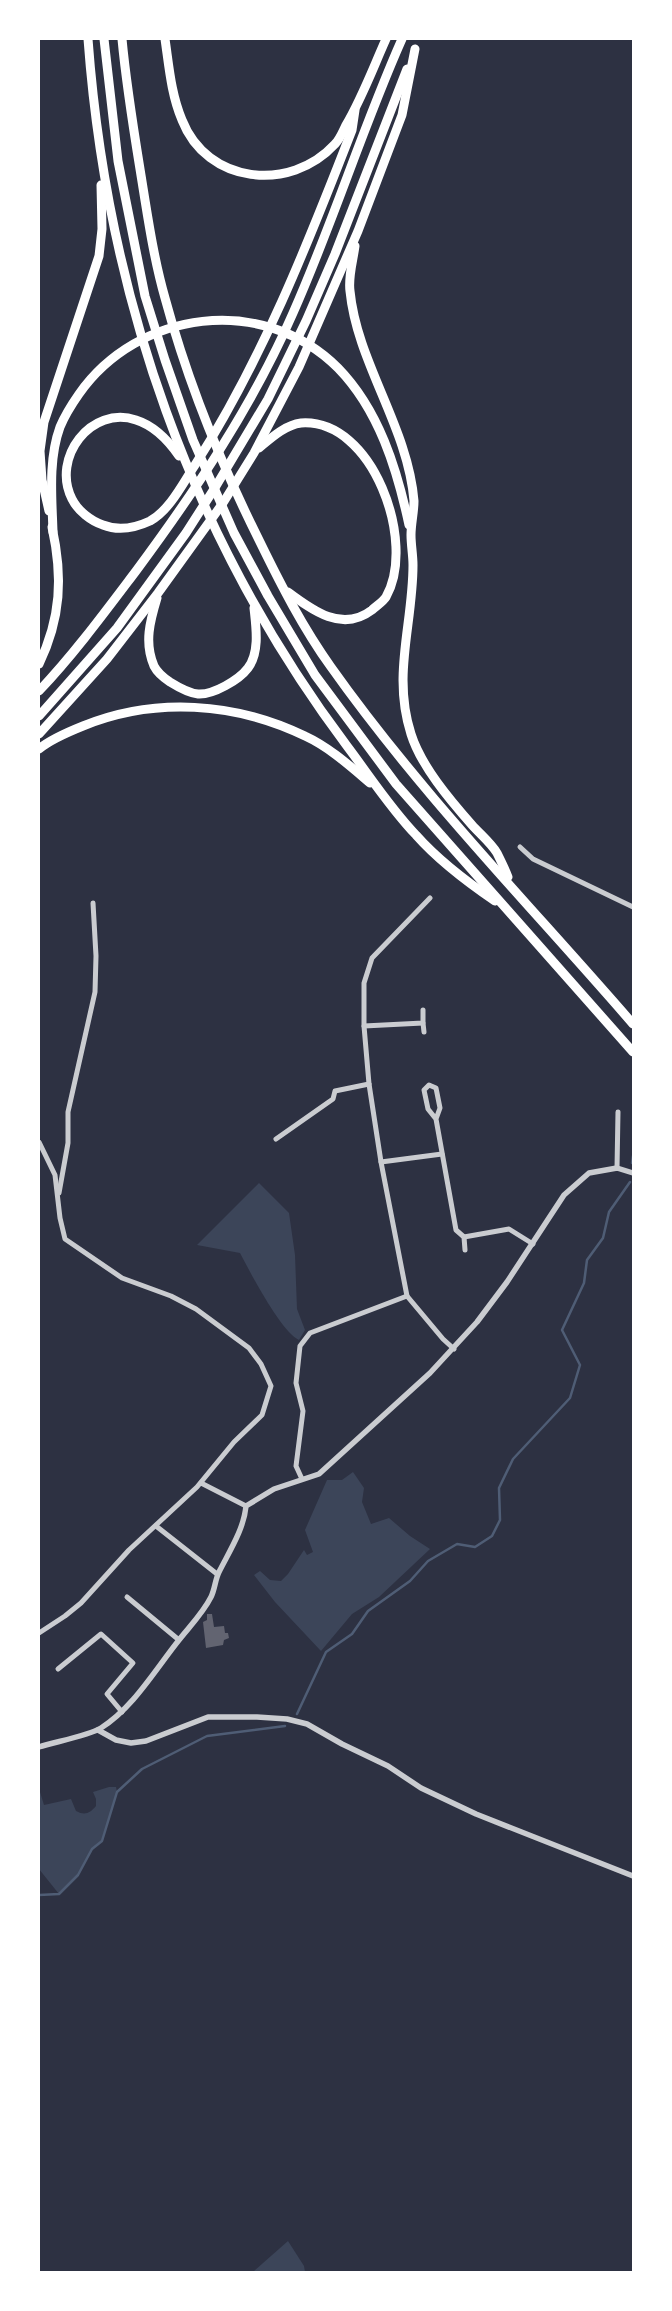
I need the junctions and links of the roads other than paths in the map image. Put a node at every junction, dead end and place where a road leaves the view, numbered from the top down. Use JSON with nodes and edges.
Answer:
{"nodes":[{"id":1,"x":88,"y":39,"type":"edge"},
{"id":2,"x":104,"y":39,"type":"edge"},
{"id":3,"x":122,"y":39,"type":"edge"},
{"id":4,"x":165,"y":39,"type":"edge"},
{"id":5,"x":386,"y":39,"type":"edge"},
{"id":6,"x":402,"y":39,"type":"edge"},
{"id":7,"x":420,"y":39,"type":"edge"},
{"id":8,"x":415,"y":48,"type":"junction"},
{"id":9,"x":355,"y":110,"type":"junction"},
{"id":10,"x":100,"y":159,"type":"junction"},
{"id":11,"x":358,"y":231,"type":"junction"},
{"id":12,"x":254,"y":453,"type":"junction"},
{"id":13,"x":186,"y":466,"type":"junction"},
{"id":14,"x":53,"y":532,"type":"junction"},
{"id":15,"x":411,"y":534,"type":"junction"},
{"id":16,"x":283,"y":588,"type":"junction"},
{"id":17,"x":158,"y":593,"type":"junction"},
{"id":18,"x":254,"y":605,"type":"junction"},
{"id":19,"x":39,"y":664,"type":"edge"},
{"id":20,"x":39,"y":692,"type":"edge"},
{"id":21,"x":39,"y":716,"type":"edge"},
{"id":22,"x":39,"y":734,"type":"edge"},
{"id":23,"x":39,"y":749,"type":"edge"},
{"id":24,"x":382,"y":793,"type":"junction"},
{"id":25,"x":520,"y":847,"type":"dead end"},
{"id":26,"x":514,"y":888,"type":"junction"},
{"id":27,"x":430,"y":898,"type":"dead end"},
{"id":28,"x":93,"y":903,"type":"dead end"},
{"id":29,"x":633,"y":907,"type":"edge"},
{"id":30,"x":508,"y":910,"type":"junction"},
{"id":31,"x":423,"y":1010,"type":"dead end"},
{"id":32,"x":424,"y":1023,"type":"junction"},
{"id":33,"x":633,"y":1024,"type":"edge"},
{"id":34,"x":364,"y":1026,"type":"junction"},
{"id":35,"x":424,"y":1032,"type":"dead end"},
{"id":36,"x":633,"y":1052,"type":"edge"},
{"id":37,"x":369,"y":1084,"type":"junction"},
{"id":38,"x":618,"y":1112,"type":"dead end"},
{"id":39,"x":436,"y":1119,"type":"junction"},
{"id":40,"x":276,"y":1139,"type":"dead end"},
{"id":41,"x":39,"y":1142,"type":"edge"},
{"id":42,"x":442,"y":1154,"type":"junction"},
{"id":43,"x":381,"y":1162,"type":"junction"},
{"id":44,"x":617,"y":1168,"type":"junction"},
{"id":45,"x":633,"y":1174,"type":"edge"},
{"id":46,"x":58,"y":1198,"type":"junction"},
{"id":47,"x":464,"y":1237,"type":"junction"},
{"id":48,"x":533,"y":1244,"type":"junction"},
{"id":49,"x":466,"y":1250,"type":"dead end"},
{"id":50,"x":407,"y":1296,"type":"junction"},
{"id":51,"x":454,"y":1349,"type":"junction"},
{"id":52,"x":302,"y":1479,"type":"junction"},
{"id":53,"x":201,"y":1482,"type":"junction"},
{"id":54,"x":246,"y":1506,"type":"junction"},
{"id":55,"x":156,"y":1526,"type":"junction"},
{"id":56,"x":218,"y":1574,"type":"junction"},
{"id":57,"x":127,"y":1597,"type":"dead end"},
{"id":58,"x":39,"y":1633,"type":"edge"},
{"id":59,"x":179,"y":1640,"type":"junction"},
{"id":60,"x":58,"y":1669,"type":"dead end"},
{"id":61,"x":122,"y":1712,"type":"junction"},
{"id":62,"x":98,"y":1730,"type":"junction"},
{"id":63,"x":39,"y":1747,"type":"edge"},
{"id":64,"x":633,"y":1876,"type":"edge"}],
"edges":[{"from":1,"to":10,"type":"highway"},
{"from":2,"to":30,"type":"highway"},
{"from":3,"to":16,"type":"highway"},
{"from":4,"to":9,"type":"highway"},
{"from":5,"to":9,"type":"highway"},
{"from":6,"to":20,"type":"highway"},
{"from":7,"to":8,"type":"highway"},
{"from":8,"to":11,"type":"highway"},
{"from":8,"to":21,"type":"highway"},
{"from":9,"to":13,"type":"highway"},
{"from":10,"to":13,"type":"highway"},
{"from":10,"to":14,"type":"highway"},
{"from":11,"to":12,"type":"highway"},
{"from":11,"to":15,"type":"highway"},
{"from":12,"to":16,"type":"highway"},
{"from":12,"to":17,"type":"highway"},
{"from":13,"to":18,"type":"highway"},
{"from":14,"to":15,"type":"highway"},
{"from":14,"to":19,"type":"highway"},
{"from":15,"to":26,"type":"highway"},
{"from":16,"to":26,"type":"highway"},
{"from":17,"to":18,"type":"highway"},
{"from":17,"to":22,"type":"highway"},
{"from":18,"to":24,"type":"highway"},
{"from":23,"to":24,"type":"highway"},
{"from":24,"to":30,"type":"highway"},
{"from":25,"to":29,"type":"street"},
{"from":26,"to":33,"type":"highway"},
{"from":27,"to":34,"type":"street"},
{"from":28,"to":46,"type":"street"},
{"from":30,"to":36,"type":"highway"},
{"from":31,"to":32,"type":"street"},
{"from":32,"to":34,"type":"street"},
{"from":32,"to":35,"type":"street"},
{"from":34,"to":37,"type":"street"},
{"from":37,"to":40,"type":"street"},
{"from":37,"to":43,"type":"street"},
{"from":38,"to":44,"type":"street"},
{"from":39,"to":39,"type":"street"},
{"from":39,"to":42,"type":"street"},
{"from":41,"to":46,"type":"street"},
{"from":42,"to":43,"type":"street"},
{"from":42,"to":47,"type":"street"},
{"from":43,"to":50,"type":"street"},
{"from":44,"to":45,"type":"street"},
{"from":44,"to":48,"type":"street"},
{"from":46,"to":53,"type":"street"},
{"from":47,"to":48,"type":"street"},
{"from":47,"to":49,"type":"street"},
{"from":48,"to":51,"type":"street"},
{"from":50,"to":51,"type":"street"},
{"from":50,"to":52,"type":"street"},
{"from":51,"to":52,"type":"street"},
{"from":52,"to":54,"type":"street"},
{"from":53,"to":54,"type":"street"},
{"from":53,"to":55,"type":"street"},
{"from":54,"to":56,"type":"street"},
{"from":55,"to":56,"type":"street"},
{"from":55,"to":58,"type":"street"},
{"from":56,"to":59,"type":"street"},
{"from":57,"to":59,"type":"street"},
{"from":59,"to":61,"type":"street"},
{"from":60,"to":61,"type":"street"},
{"from":61,"to":62,"type":"street"},
{"from":62,"to":63,"type":"street"},
{"from":62,"to":64,"type":"street"}]}
